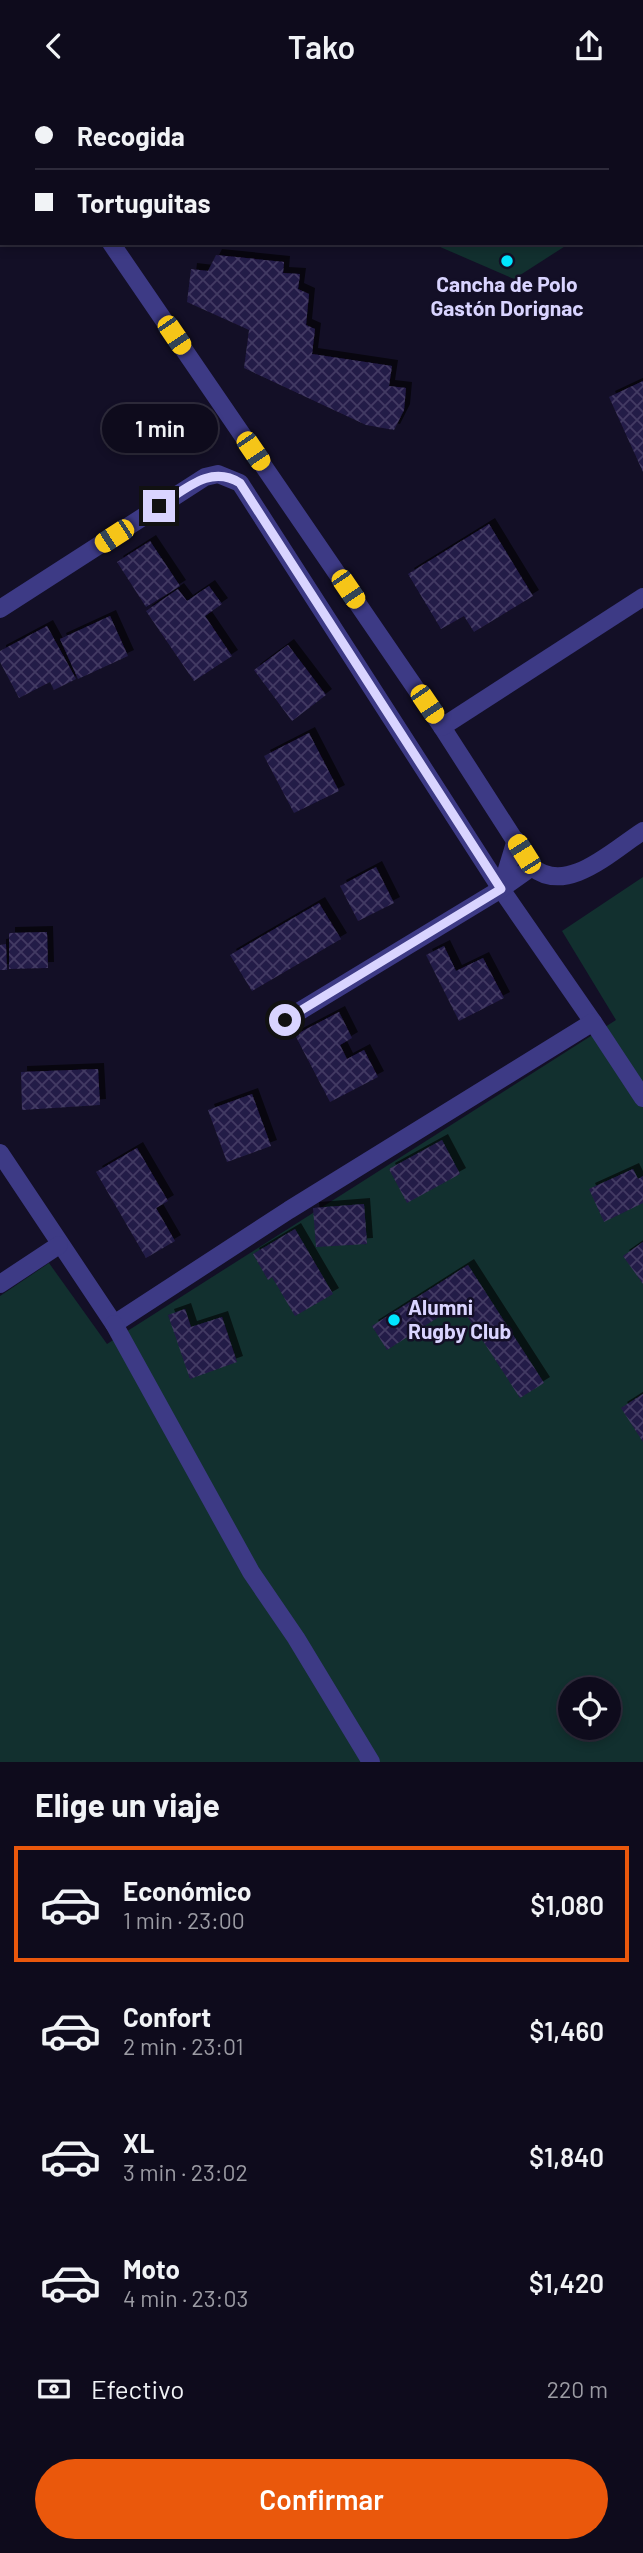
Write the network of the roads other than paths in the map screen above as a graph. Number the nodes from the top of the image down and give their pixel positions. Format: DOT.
graph roads {
  1 [pos="112,245"];
  2 [pos="643,597"];
  3 [pos="0,610"];
  4 [pos="442,727"];
  5 [pos="643,831"];
  6 [pos="516,841"];
  7 [pos="533,867"];
  8 [pos="501,889"];
  9 [pos="285,1020"];
  10 [pos="593,1022"];
  11 [pos="643,1098"];
  12 [pos="0,1153"];
  13 [pos="58,1245"];
  14 [pos="0,1285"];
  15 [pos="114,1324"];
  16 [pos="371,1762"];
  1 -- 4 [label="street"];
  2 -- 4 [label="street"];
  3 -- 8 [label="street"];
  4 -- 6 [label="street"];
  5 -- 7 [label="street"];
  6 -- 7 [label="street"];
  6 -- 8 [label="street"];
  7 -- 8 [label="street"];
  8 -- 9 [label="street"];
  8 -- 10 [label="street"];
  10 -- 11 [label="street"];
  10 -- 15 [label="street"];
  12 -- 13 [label="street"];
  13 -- 14 [label="street"];
  13 -- 15 [label="street"];
  15 -- 16 [label="street"];
}
